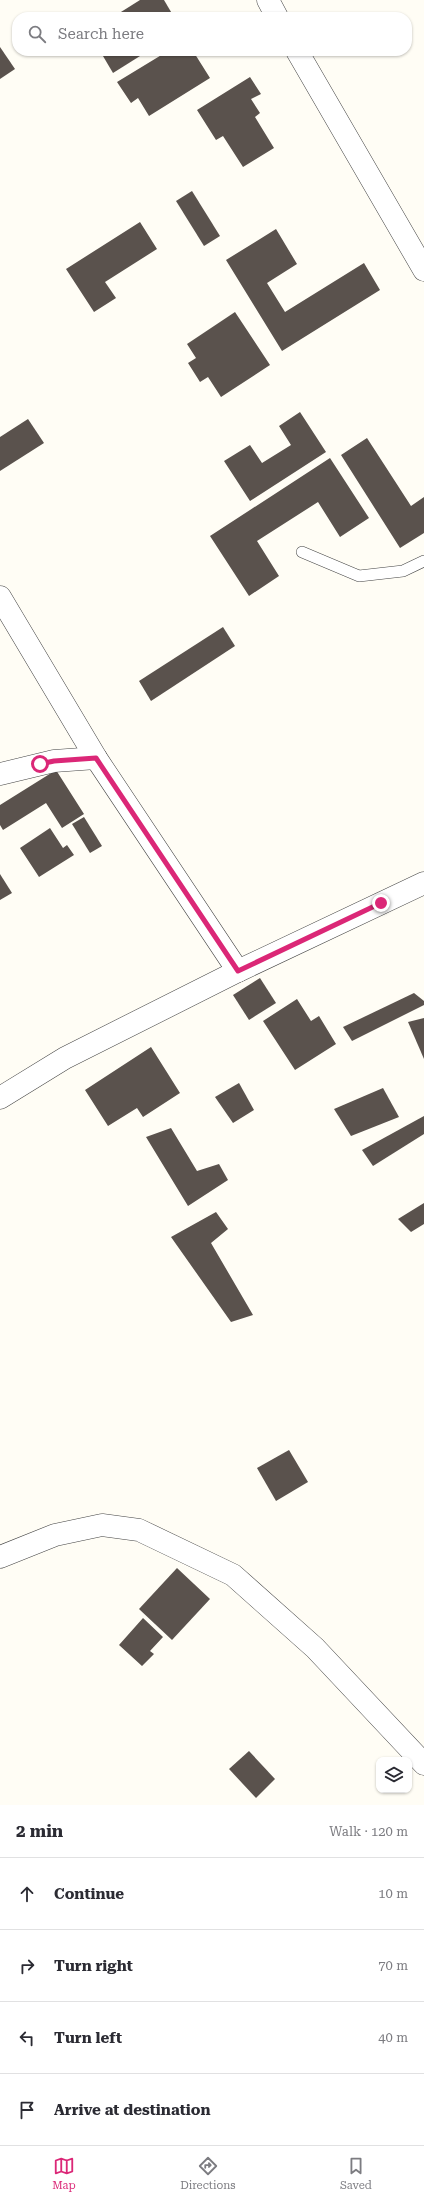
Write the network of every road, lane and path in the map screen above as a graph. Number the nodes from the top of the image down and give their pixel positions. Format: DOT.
graph roads {
  1 [pos="268,0"];
  2 [pos="275,12"];
  3 [pos="300,56"];
  4 [pos="424,270"];
  5 [pos="302,552"];
  6 [pos="424,561"];
  7 [pos="0,597"];
  8 [pos="96,758"];
  9 [pos="0,774"];
  10 [pos="424,883"];
  11 [pos="238,971"];
  12 [pos="0,1098"];
  13 [pos="0,1557"];
  14 [pos="424,1764"];
  1 -- 2 [label="street"];
  3 -- 4 [label="street"];
  5 -- 6 [label="lane"];
  7 -- 8 [label="street"];
  8 -- 9 [label="street"];
  8 -- 11 [label="street"];
  10 -- 11 [label="street"];
  11 -- 12 [label="street"];
  13 -- 14 [label="street"];
}
